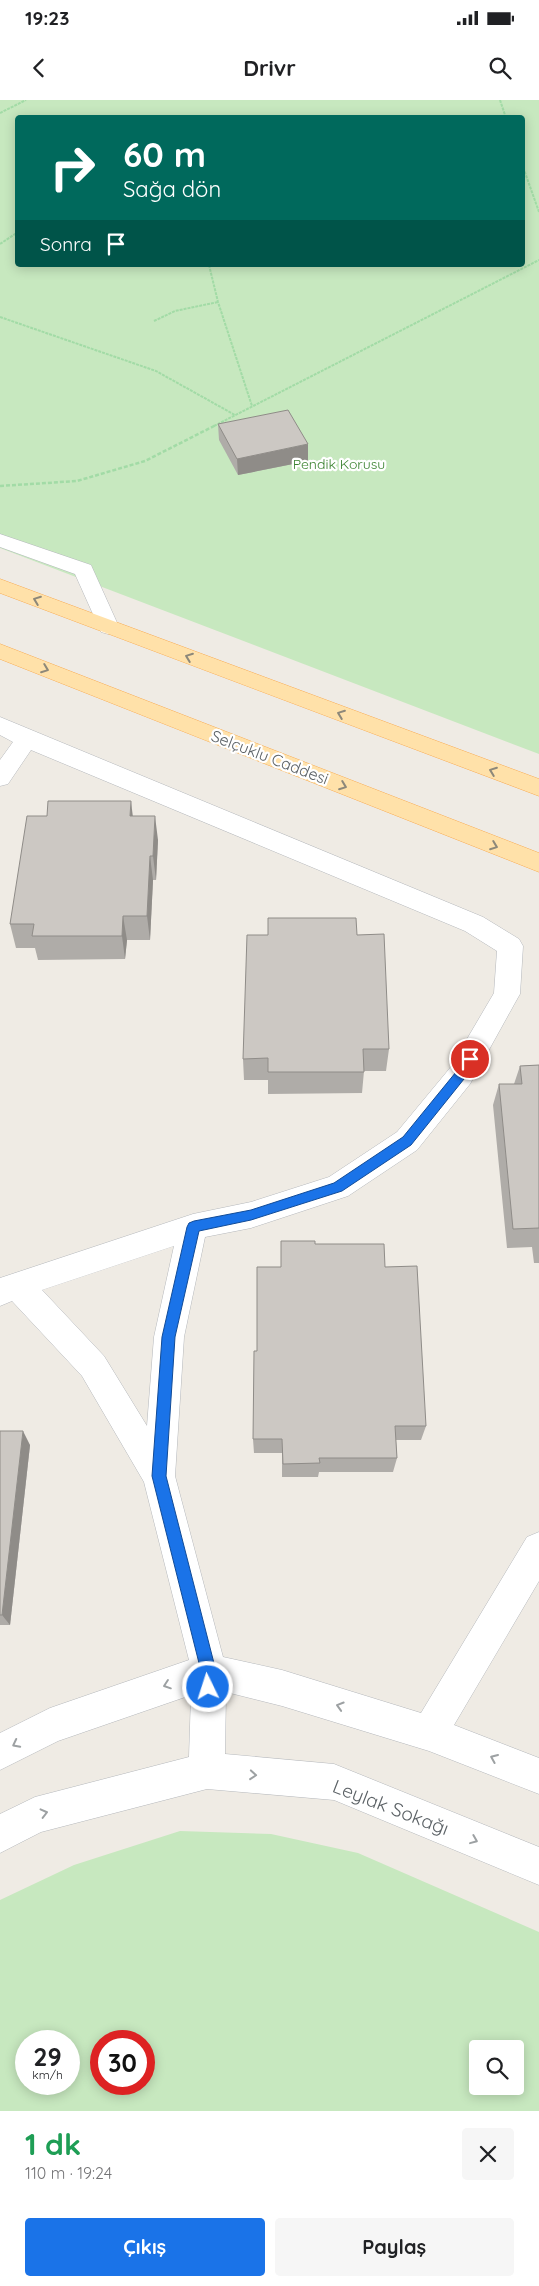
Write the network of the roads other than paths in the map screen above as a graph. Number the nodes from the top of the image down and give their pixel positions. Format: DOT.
graph roads {
  1 [pos="0,540"];
  2 [pos="0,586"];
  3 [pos="108,627"];
  4 [pos="0,652"];
  5 [pos="0,726"];
  6 [pos="26,739"];
  7 [pos="0,778"];
  8 [pos="539,788"];
  9 [pos="539,863"];
  10 [pos="194,1227"];
  11 [pos="9,1288"];
  12 [pos="159,1476"];
  13 [pos="539,1549"];
  14 [pos="209,1671"];
  15 [pos="429,1733"];
  16 [pos="0,1752"];
  17 [pos="207,1771"];
  18 [pos="539,1776"];
  19 [pos="0,1834"];
  20 [pos="539,1866"];
  1 -- 3 [label="street"];
  3 -- 2 [label="main road, one-way"];
  8 -- 3 [label="main road, one-way"];
  4 -- 9 [label="main road, Selçuklu Caddesi, one-way"];
  5 -- 6 [label="street"];
  6 -- 7 [label="street"];
  6 -- 10 [label="street"];
  10 -- 11 [label="street"];
  10 -- 12 [label="street"];
  11 -- 12 [label="street"];
  12 -- 14 [label="street"];
  13 -- 15 [label="street"];
  15 -- 14 [label="street, one-way"];
  14 -- 16 [label="street, one-way"];
  14 -- 17 [label="street"];
  18 -- 15 [label="street, one-way"];
  19 -- 17 [label="street, Leylak Sokağı, one-way"];
  17 -- 20 [label="street, Leylak Sokağı, one-way"];
}
